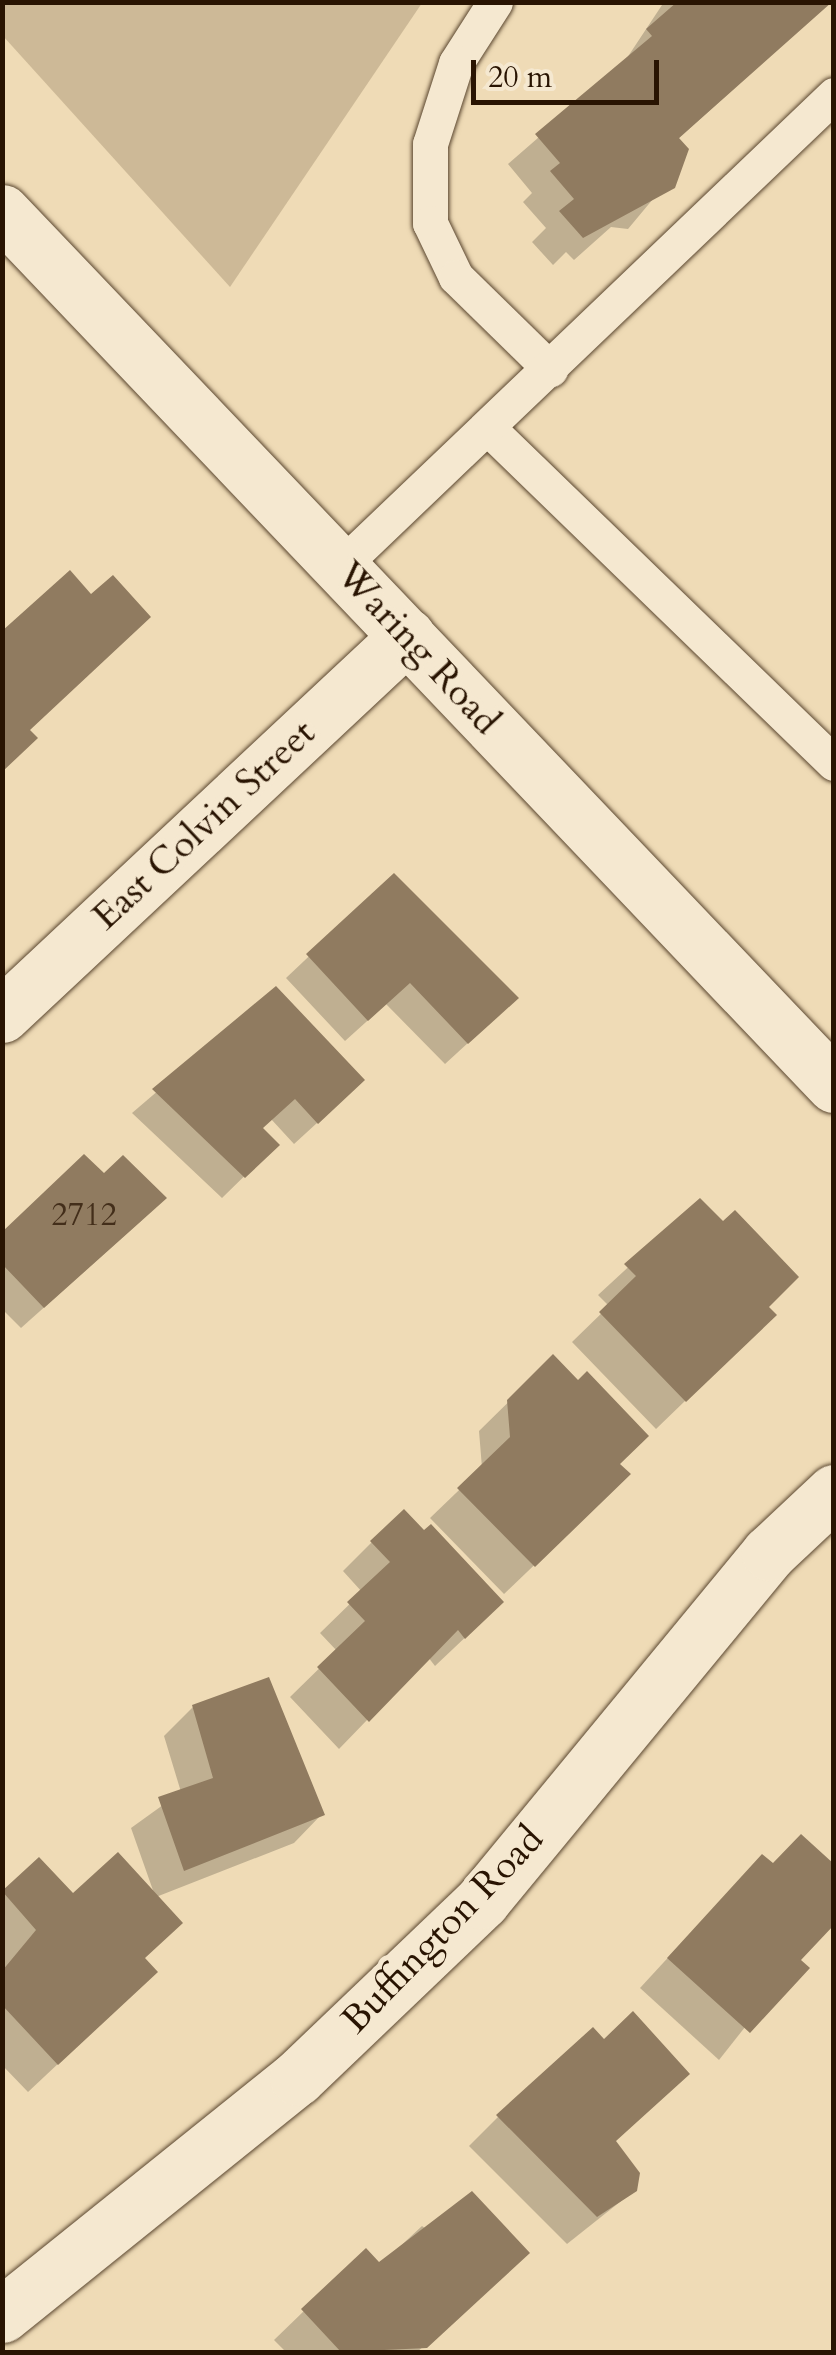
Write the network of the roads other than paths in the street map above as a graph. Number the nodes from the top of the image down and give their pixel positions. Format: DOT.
graph roads {
  1 [pos="495,2"];
  2 [pos="834,95"];
  3 [pos="2,212"];
  4 [pos="550,369"];
  5 [pos="489,430"];
  6 [pos="341,566"];
  7 [pos="407,636"];
  8 [pos="834,763"];
  9 [pos="2,1015"];
  10 [pos="834,1085"];
  11 [pos="834,1492"];
  12 [pos="2,2315"];
  1 -- 4 [label="lane"];
  2 -- 4 [label="lane"];
  3 -- 6 [label="street, Waring Road"];
  4 -- 5 [label="lane"];
  5 -- 6 [label="lane"];
  5 -- 8 [label="lane"];
  6 -- 7 [label="street, Waring Road"];
  7 -- 9 [label="street, East Colvin Street"];
  7 -- 10 [label="street, Waring Road"];
  11 -- 12 [label="street, Buffington Road"];
}
